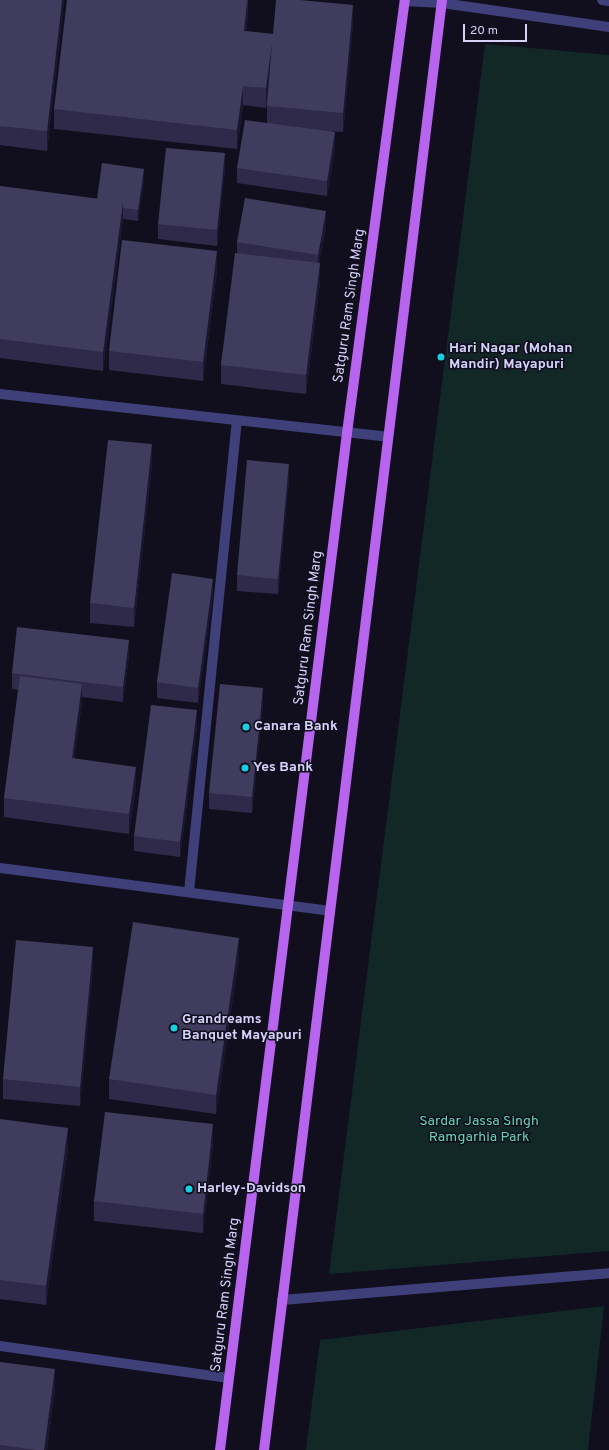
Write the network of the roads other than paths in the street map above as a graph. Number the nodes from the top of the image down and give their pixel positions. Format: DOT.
graph roads {
  1 [pos="405,0"];
  2 [pos="602,0"];
  3 [pos="609,1"];
  4 [pos="442,2"];
  5 [pos="609,27"];
  6 [pos="0,394"];
  7 [pos="237,421"];
  8 [pos="347,433"];
  9 [pos="388,438"];
  10 [pos="0,868"];
  11 [pos="189,892"];
  12 [pos="289,904"];
  13 [pos="330,911"];
  14 [pos="609,1273"];
  15 [pos="282,1300"];
  16 [pos="0,1346"];
  17 [pos="229,1378"];
  18 [pos="220,1450"];
  19 [pos="264,1450"];
  1 -- 4 [label="street"];
  1 -- 8 [label="main road, Satguru Ram Singh Marg"];
  2 -- 3 [label="street"];
  4 -- 5 [label="street"];
  4 -- 9 [label="main road"];
  6 -- 7 [label="street"];
  7 -- 8 [label="street"];
  7 -- 11 [label="street"];
  8 -- 9 [label="street"];
  8 -- 12 [label="main road, Satguru Ram Singh Marg"];
  9 -- 13 [label="main road"];
  10 -- 11 [label="street"];
  11 -- 12 [label="street"];
  12 -- 13 [label="street"];
  12 -- 17 [label="main road, Satguru Ram Singh Marg"];
  13 -- 15 [label="main road"];
  14 -- 15 [label="street"];
  15 -- 19 [label="main road"];
  16 -- 17 [label="street"];
  17 -- 18 [label="main road, Satguru Ram Singh Marg"];
}
